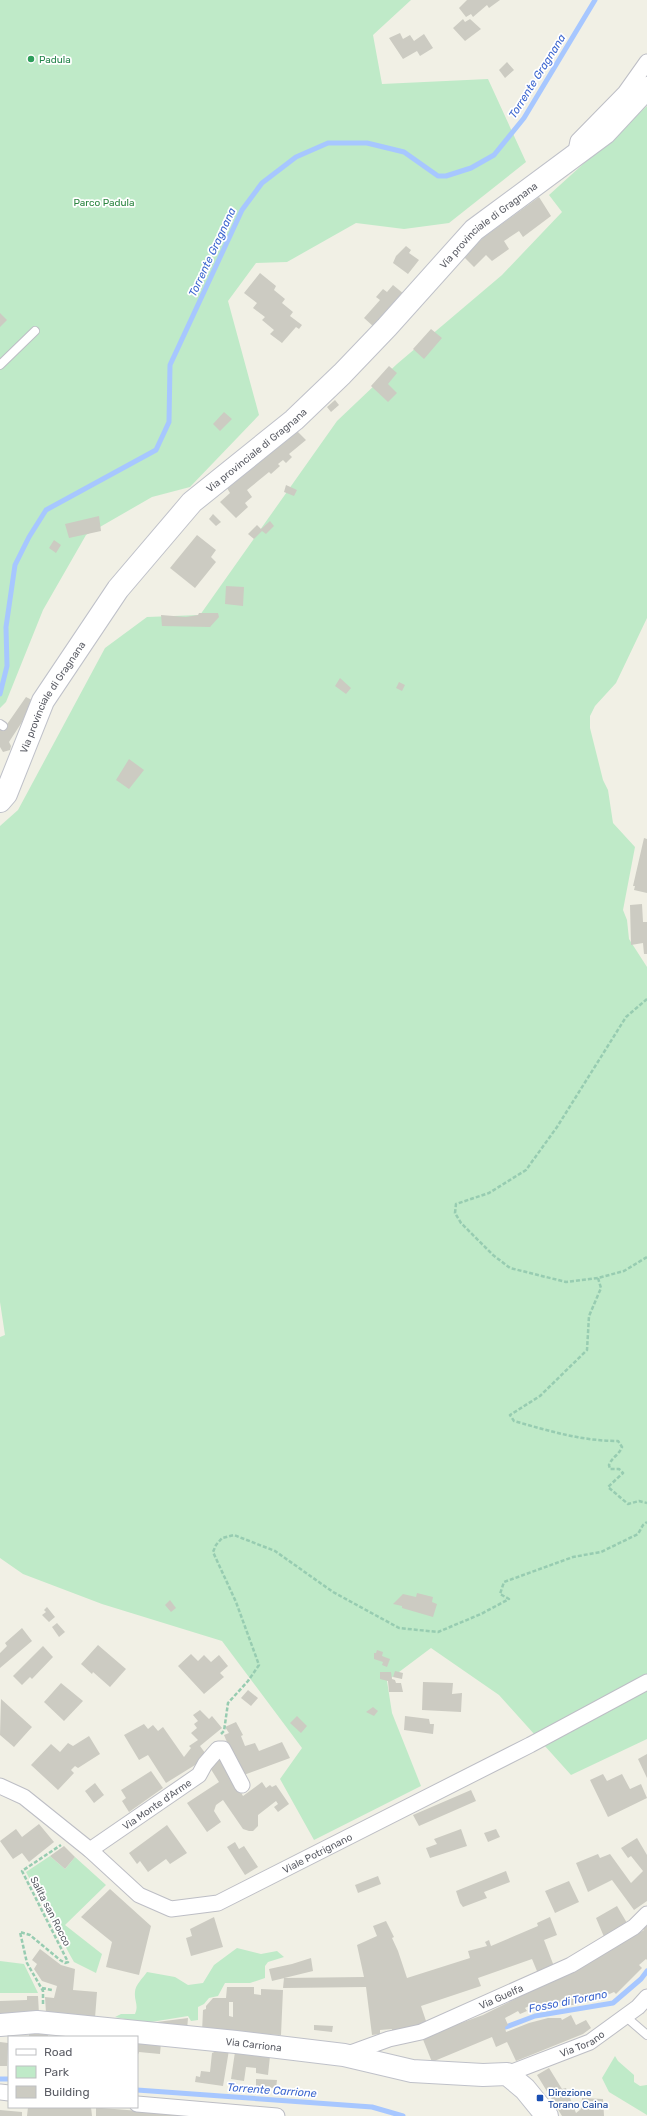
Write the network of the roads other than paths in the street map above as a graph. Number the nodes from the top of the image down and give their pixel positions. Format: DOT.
graph roads {
  1 [pos="647,62"];
  2 [pos="647,88"];
  3 [pos="579,152"];
  4 [pos="35,331"];
  5 [pos="0,365"];
  6 [pos="0,801"];
  7 [pos="647,1682"];
  8 [pos="242,1785"];
  9 [pos="0,1786"];
  10 [pos="90,1850"];
  11 [pos="647,1914"];
  12 [pos="647,1997"];
  13 [pos="625,2016"];
  14 [pos="0,2025"];
  15 [pos="647,2035"];
  16 [pos="344,2055"];
  17 [pos="507,2074"];
  18 [pos="138,2104"];
  19 [pos="277,2116"];
  20 [pos="547,2116"];
  1 -- 3 [label="street"];
  2 -- 3 [label="main road, Via provinciale di Gragnana"];
  3 -- 6 [label="main road, Via provinciale di Gragnana"];
  4 -- 5 [label="lane"];
  7 -- 10 [label="street, Viale Potrignano"];
  8 -- 10 [label="street, Via Monte d'Arme"];
  9 -- 10 [label="street, Viale Potrignano"];
  11 -- 16 [label="street, Via Guelfa"];
  12 -- 13 [label="street, Via Torano"];
  13 -- 15 [label="lane"];
  13 -- 17 [label="street, Via Torano"];
  14 -- 16 [label="main road, Via Carriona"];
  16 -- 17 [label="main road, Via Carriona"];
  17 -- 20 [label="main road"];
  18 -- 19 [label="street"];
}
